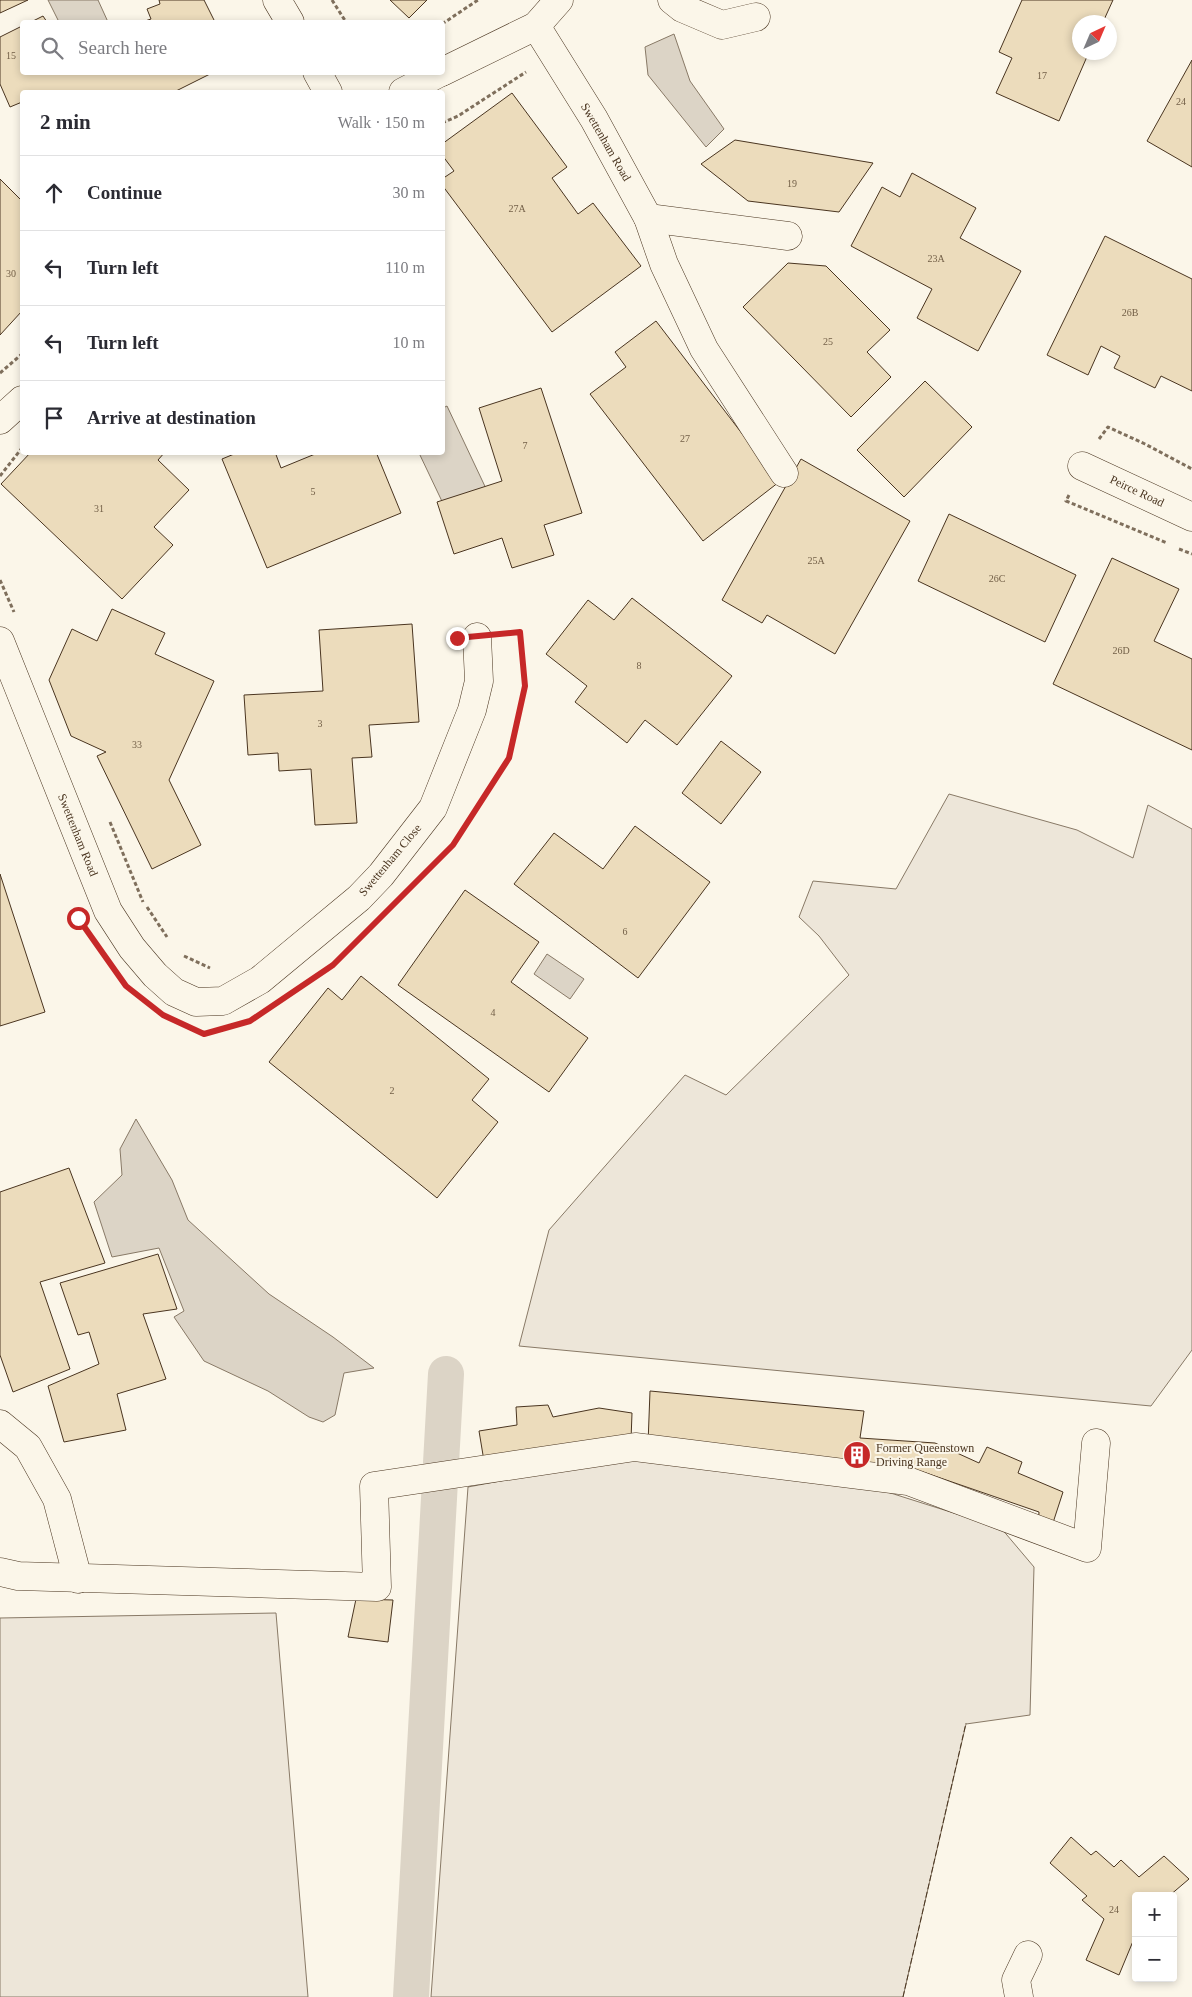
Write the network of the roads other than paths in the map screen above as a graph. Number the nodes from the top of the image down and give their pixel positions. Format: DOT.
graph roads {
  1 [pos="277,0"];
  2 [pos="559,0"];
  3 [pos="672,0"];
  4 [pos="756,17"];
  5 [pos="289,20"];
  6 [pos="536,26"];
  7 [pos="445,71"];
  8 [pos="319,75"];
  9 [pos="436,75"];
  10 [pos="327,90"];
  11 [pos="406,90"];
  12 [pos="648,218"];
  13 [pos="788,236"];
  14 [pos="20,402"];
  15 [pos="0,420"];
  16 [pos="1082,466"];
  17 [pos="784,473"];
  18 [pos="1192,517"];
  19 [pos="477,637"];
  20 [pos="0,641"];
  21 [pos="196,1002"];
  22 [pos="0,1424"];
  23 [pos="1096,1443"];
  24 [pos="0,1572"];
  25 [pos="78,1579"];
  26 [pos="1028,1955"];
  27 [pos="1018,1997"];
  1 -- 5 [label="street"];
  2 -- 6 [label="street"];
  3 -- 4 [label="street"];
  6 -- 7 [label="street"];
  6 -- 12 [label="street, Swettenham Road"];
  8 -- 10 [label="street"];
  9 -- 11 [label="street"];
  12 -- 13 [label="street"];
  12 -- 17 [label="street, Swettenham Road"];
  14 -- 15 [label="street"];
  16 -- 18 [label="street, Peirce Road"];
  19 -- 21 [label="street, Swettenham Close"];
  20 -- 21 [label="street, Swettenham Road"];
  22 -- 25 [label="street"];
  23 -- 25 [label="street"];
  24 -- 25 [label="street"];
  26 -- 27 [label="street"];
}
